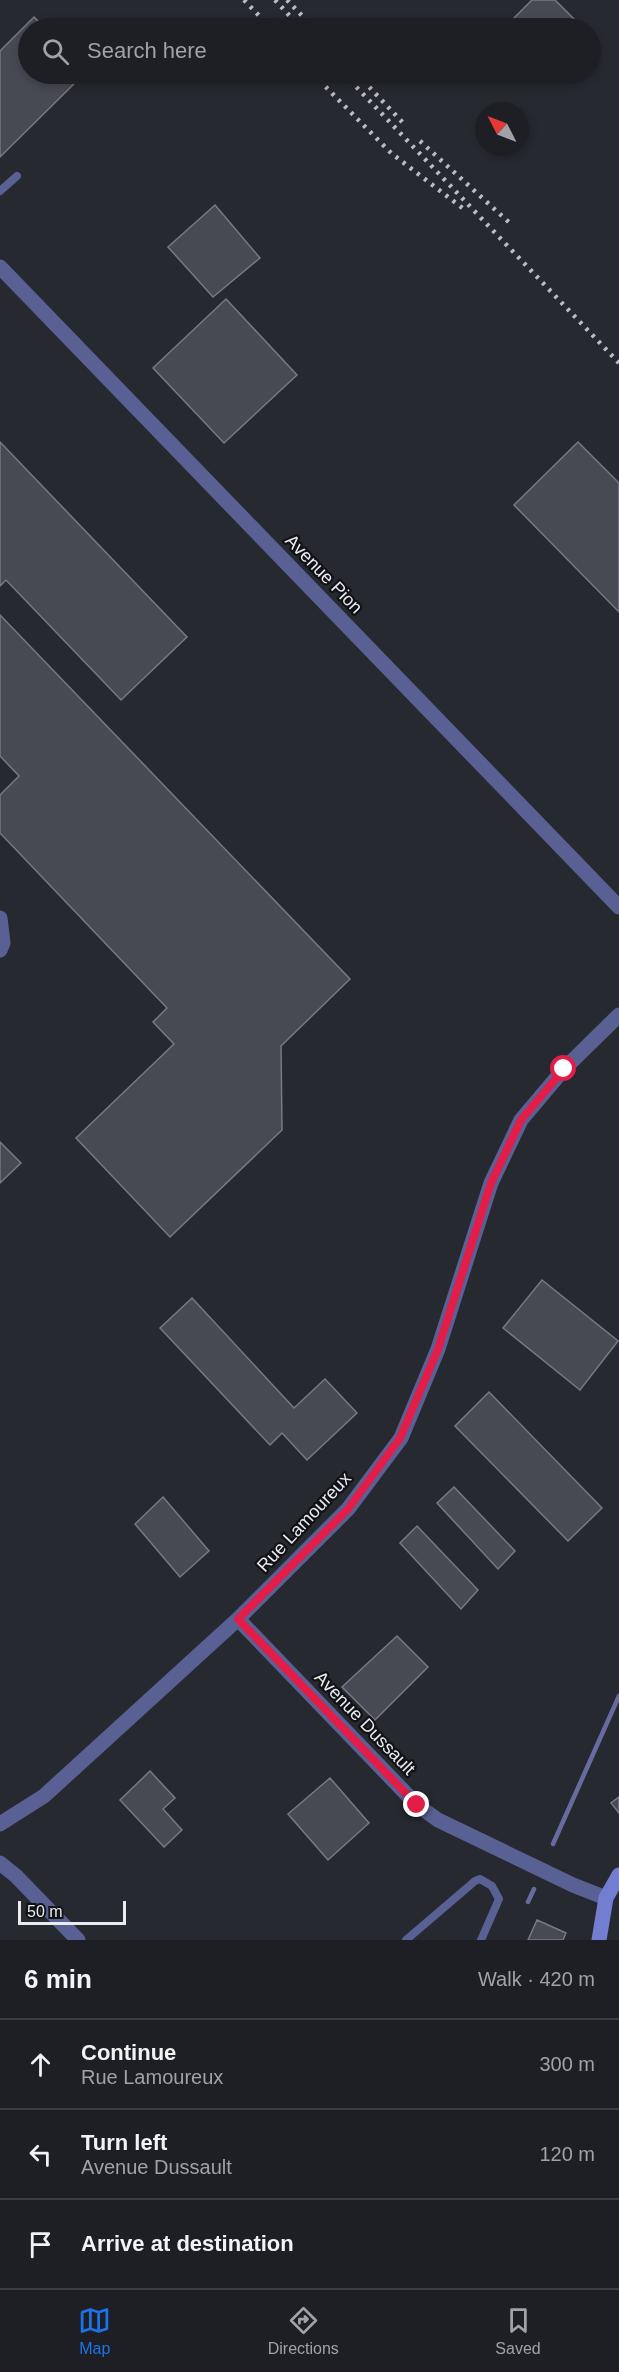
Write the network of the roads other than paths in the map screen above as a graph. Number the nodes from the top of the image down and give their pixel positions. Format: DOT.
graph roads {
  1 [pos="17,176"];
  2 [pos="0,191"];
  3 [pos="0,267"];
  4 [pos="619,907"];
  5 [pos="0,918"];
  6 [pos="0,950"];
  7 [pos="619,1015"];
  8 [pos="238,1619"];
  9 [pos="0,1824"];
  10 [pos="0,1863"];
  11 [pos="619,1875"];
  12 [pos="606,1898"];
  13 [pos="78,1940"];
  14 [pos="406,1940"];
  15 [pos="481,1940"];
  16 [pos="599,1940"];
  1 -- 2 [label="lane"];
  3 -- 4 [label="street, Avenue Pion"];
  5 -- 6 [label="street"];
  7 -- 8 [label="street, Rue Lamoureux"];
  8 -- 9 [label="street, Rue Lamoureux"];
  8 -- 12 [label="street, Avenue Dussault"];
  10 -- 13 [label="street"];
  11 -- 12 [label="street"];
  12 -- 16 [label="street"];
  14 -- 15 [label="lane"];
}
